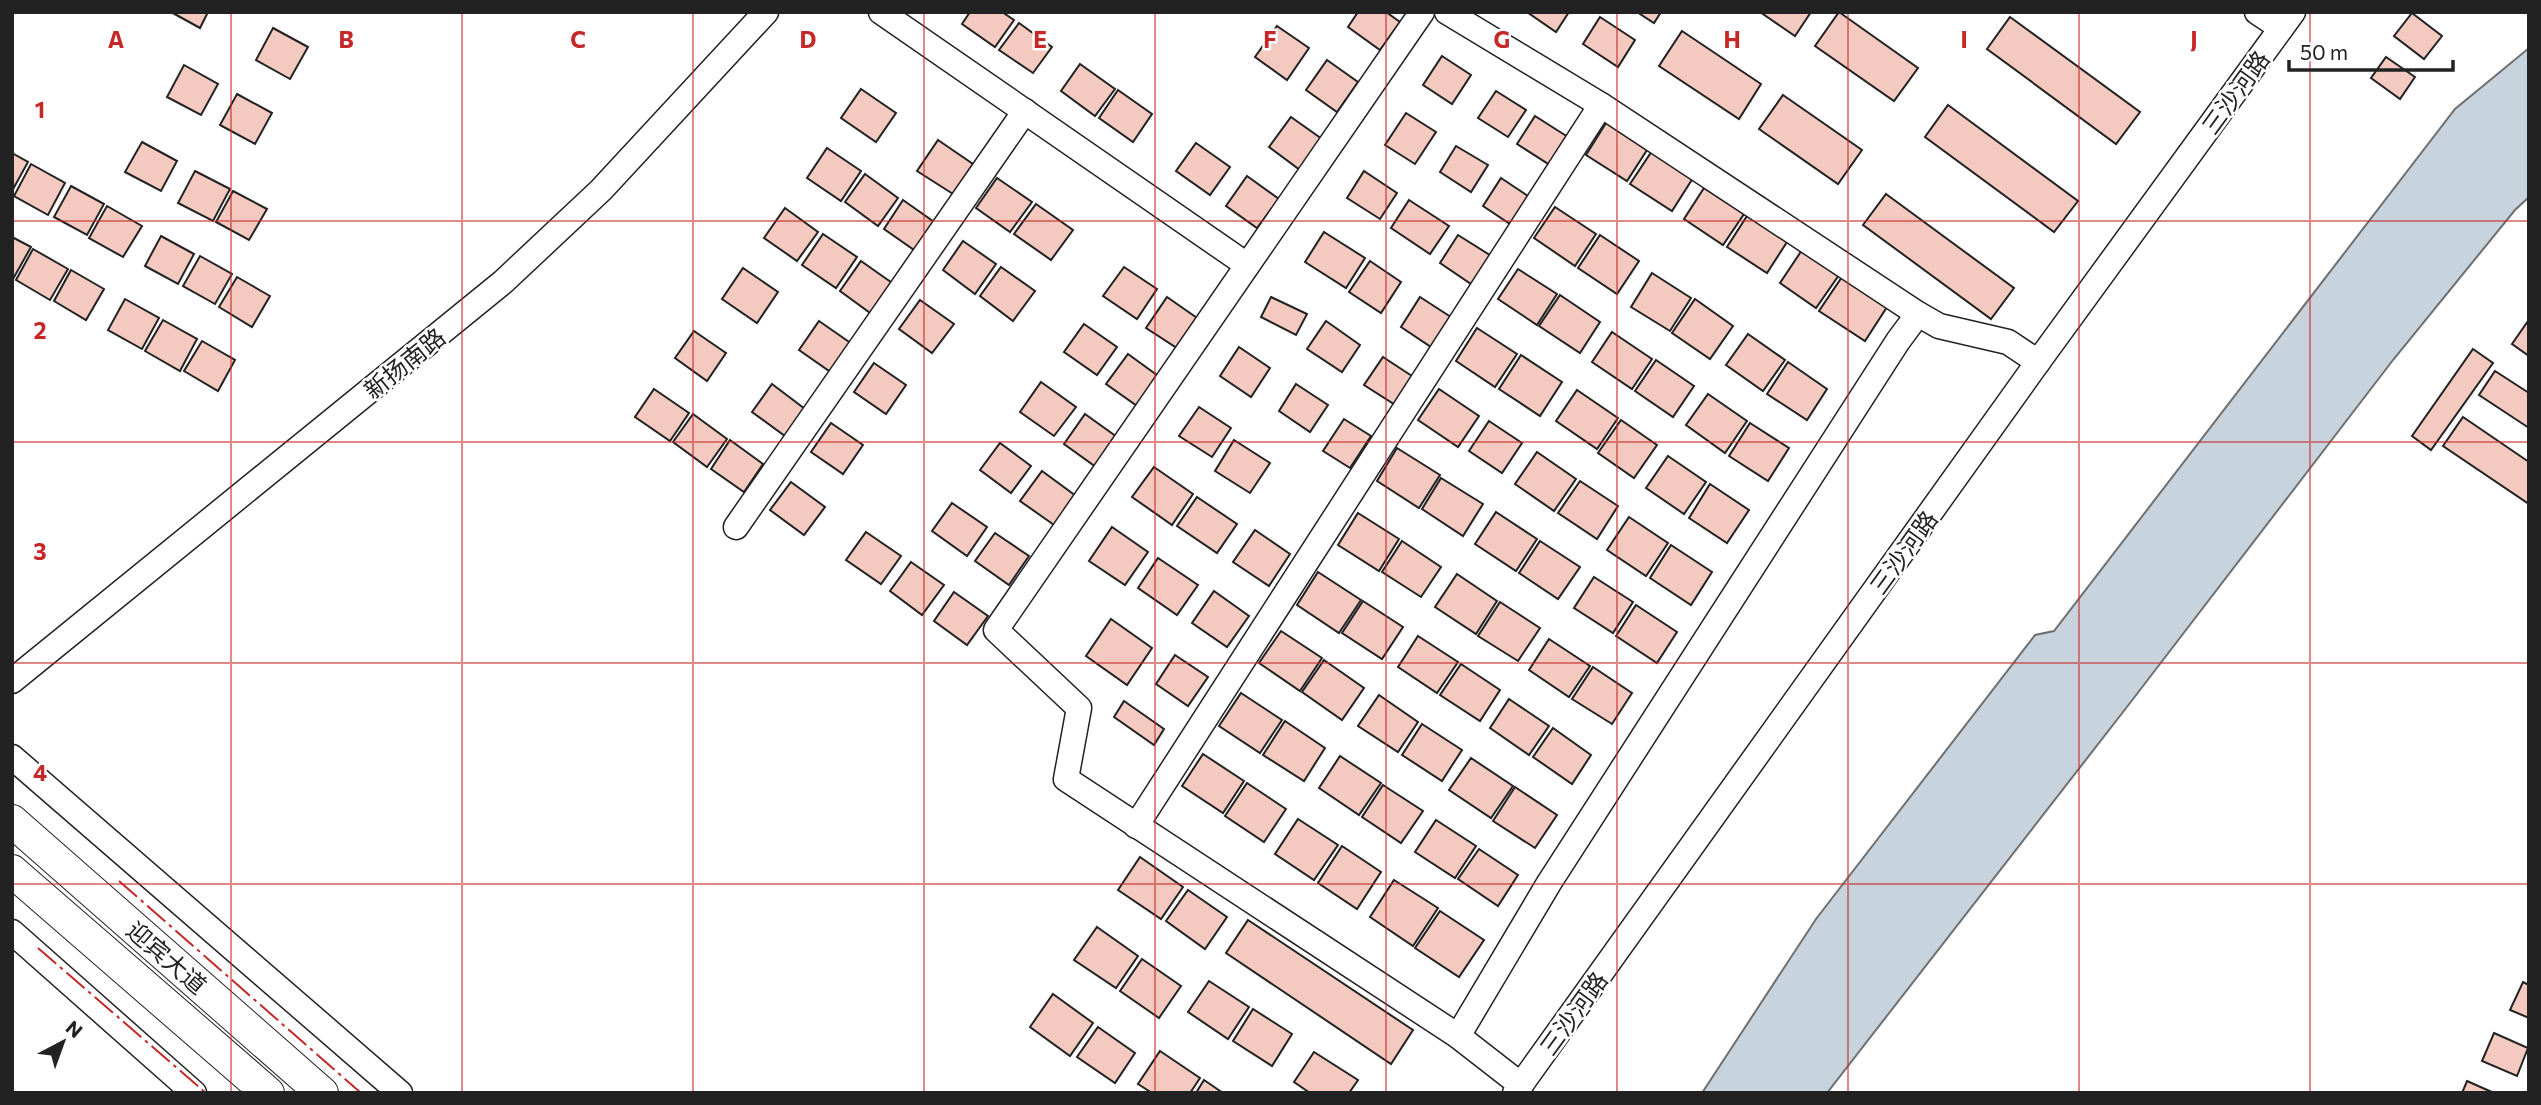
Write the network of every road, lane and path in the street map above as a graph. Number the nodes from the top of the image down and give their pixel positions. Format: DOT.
graph roads {
  1 [pos="766,12"];
  2 [pos="881,12"];
  3 [pos="1422,12"];
  4 [pos="1447,12"];
  5 [pos="2257,12"];
  6 [pos="2287,20"];
  7 [pos="1601,105"];
  8 [pos="1025,111"];
  9 [pos="1247,265"];
  10 [pos="1918,314"];
  11 [pos="2038,362"];
  12 [pos="736,527"];
  13 [pos="12,681"];
  14 [pos="12,757"];
  15 [pos="12,821"];
  16 [pos="1136,826"];
  17 [pos="12,871"];
  18 [pos="12,932"];
  19 [pos="1458,1036"];
  20 [pos="1518,1089"];
  21 [pos="194,1093"];
  22 [pos="268,1093"];
  23 [pos="322,1093"];
  24 [pos="400,1093"];
  1 -- 13 [label="street, 新扬南路"];
  2 -- 8 [label="street"];
  3 -- 9 [label="street"];
  4 -- 7 [label="street"];
  5 -- 6 [label="street"];
  6 -- 11 [label="street, 三沙河路"];
  7 -- 10 [label="street"];
  7 -- 16 [label="street"];
  8 -- 9 [label="street"];
  8 -- 12 [label="street"];
  9 -- 16 [label="street"];
  10 -- 11 [label="street"];
  10 -- 19 [label="street"];
  11 -- 20 [label="street, 三沙河路"];
  14 -- 24 [label="street"];
  15 -- 23 [label="main road, 迎宾大道"];
  16 -- 19 [label="street"];
  17 -- 22 [label="main road, 迎宾大道"];
  18 -- 21 [label="street"];
  19 -- 20 [label="street"];
}
